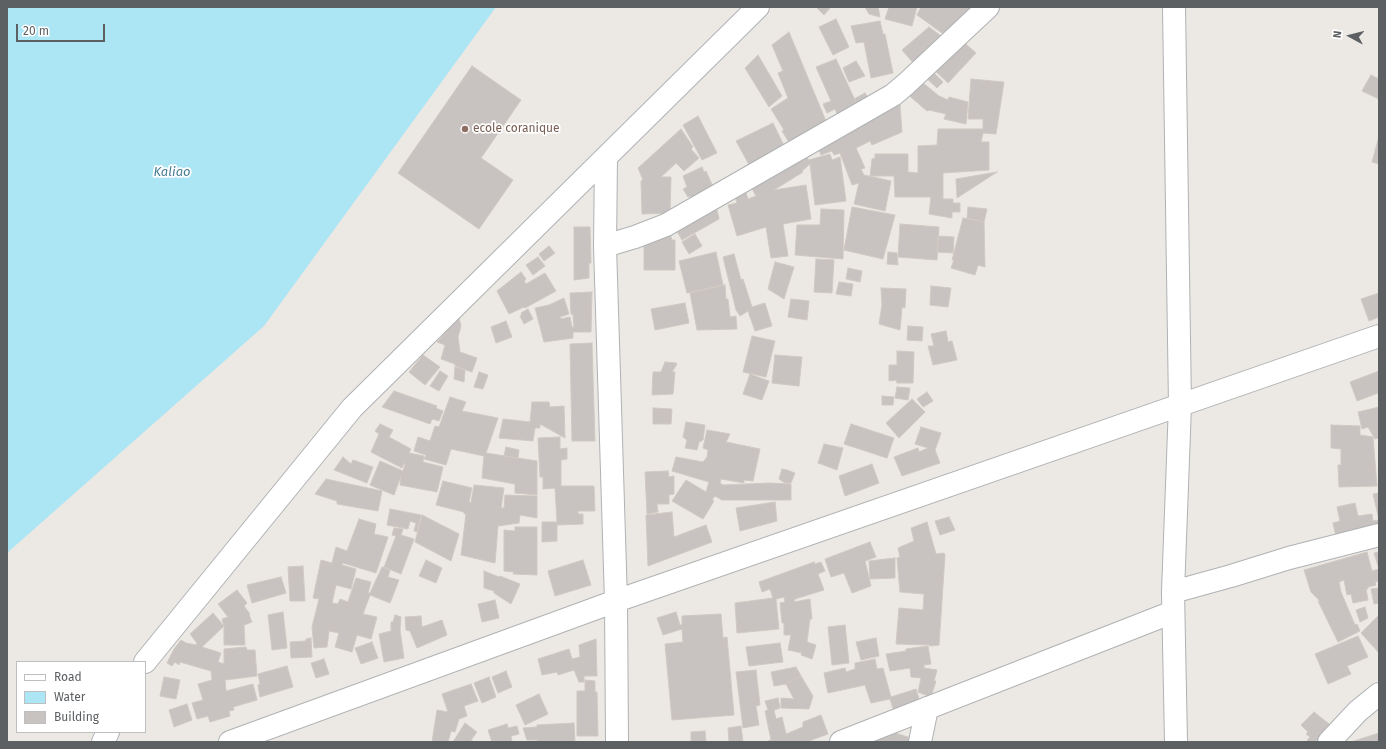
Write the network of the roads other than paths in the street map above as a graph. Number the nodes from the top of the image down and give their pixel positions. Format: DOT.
graph roads {
  1 [pos="758,7"];
  2 [pos="988,7"];
  3 [pos="1174,7"];
  4 [pos="606,158"];
  5 [pos="605,246"];
  6 [pos="1379,336"];
  7 [pos="1180,405"];
  8 [pos="1379,535"];
  9 [pos="616,601"];
  10 [pos="1173,602"];
  11 [pos="146,661"];
  12 [pos="1379,694"];
  13 [pos="927,708"];
  14 [pos="108,733"];
  15 [pos="103,742"];
  16 [pos="230,742"];
  17 [pos="617,742"];
  18 [pos="841,742"];
  19 [pos="920,742"];
  20 [pos="1176,742"];
  21 [pos="1329,742"];
  1 -- 4 [label="street"];
  2 -- 5 [label="street"];
  3 -- 7 [label="street"];
  4 -- 5 [label="street"];
  4 -- 11 [label="street"];
  5 -- 9 [label="street"];
  6 -- 7 [label="street"];
  7 -- 9 [label="street"];
  7 -- 10 [label="street"];
  8 -- 10 [label="street"];
  9 -- 16 [label="street"];
  9 -- 17 [label="street"];
  10 -- 13 [label="street"];
  10 -- 20 [label="street"];
  12 -- 21 [label="street"];
  13 -- 18 [label="street"];
  13 -- 19 [label="street"];
  14 -- 15 [label="street"];
}
